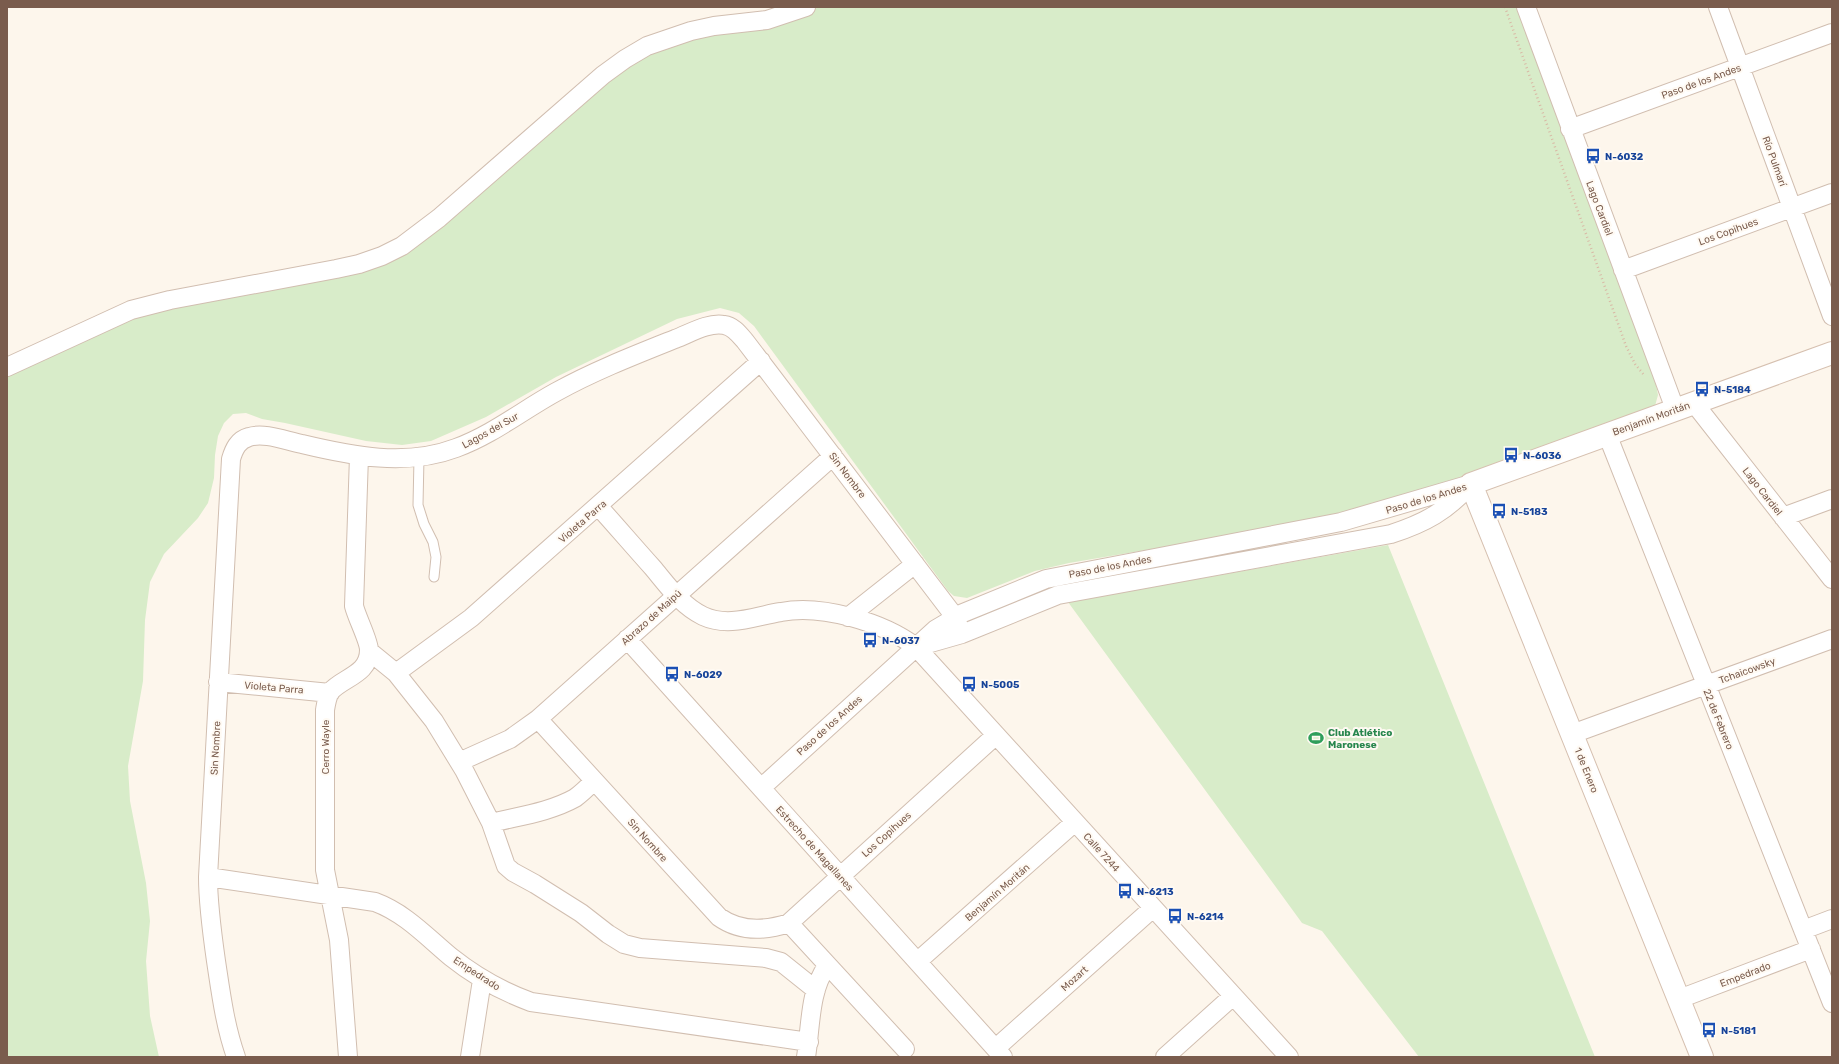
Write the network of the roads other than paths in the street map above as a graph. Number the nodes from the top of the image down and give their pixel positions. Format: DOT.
graph roads {
  1 [pos="806,7"];
  2 [pos="1526,7"];
  3 [pos="1718,7"];
  4 [pos="1832,34"];
  5 [pos="1741,67"];
  6 [pos="1570,129"];
  7 [pos="1832,193"];
  8 [pos="1792,207"];
  9 [pos="1623,270"];
  10 [pos="1832,316"];
  11 [pos="724,325"];
  12 [pos="1832,353"];
  13 [pos="761,361"];
  14 [pos="7,367"];
  15 [pos="1684,406"];
  16 [pos="1606,434"];
  17 [pos="242,439"];
  18 [pos="359,456"];
  19 [pos="833,456"];
  20 [pos="419,458"];
  21 [pos="1471,484"];
  22 [pos="1832,498"];
  23 [pos="599,507"];
  24 [pos="1783,517"];
  25 [pos="915,564"];
  26 [pos="434,577"];
  27 [pos="1832,579"];
  28 [pos="676,595"];
  29 [pos="848,617"];
  30 [pos="955,617"];
  31 [pos="962,634"];
  32 [pos="627,639"];
  33 [pos="1832,639"];
  34 [pos="916,647"];
  35 [pos="369,651"];
  36 [pos="396,673"];
  37 [pos="218,682"];
  38 [pos="1706,686"];
  39 [pos="330,693"];
  40 [pos="538,719"];
  41 [pos="1572,734"];
  42 [pos="996,735"];
  43 [pos="459,762"];
  44 [pos="594,781"];
  45 [pos="761,788"];
  46 [pos="1075,822"];
  47 [pos="491,823"];
  48 [pos="840,876"];
  49 [pos="208,877"];
  50 [pos="329,894"];
  51 [pos="1153,908"];
  52 [pos="1832,919"];
  53 [pos="781,925"];
  54 [pos="1803,930"];
  55 [pos="1811,949"];
  56 [pos="918,961"];
  57 [pos="827,966"];
  58 [pos="482,980"];
  59 [pos="816,990"];
  60 [pos="1233,996"];
  61 [pos="1679,999"];
  62 [pos="1832,1003"];
  63 [pos="808,1049"];
  64 [pos="905,1049"];
  65 [pos="999,1053"];
  66 [pos="236,1057"];
  67 [pos="348,1057"];
  68 [pos="470,1057"];
  69 [pos="1165,1057"];
  70 [pos="1289,1057"];
  71 [pos="1702,1057"];
  1 -- 14 [label="street"];
  2 -- 6 [label="street, Lago Cardiel"];
  3 -- 5 [label="street, Río Pulmarí"];
  4 -- 5 [label="street, Paso de los Andes"];
  5 -- 6 [label="street, Paso de los Andes"];
  5 -- 8 [label="street, Río Pulmarí"];
  6 -- 9 [label="street, Lago Cardiel"];
  7 -- 8 [label="street, Los Copihues"];
  8 -- 9 [label="street, Los Copihues"];
  8 -- 10 [label="street, Río Pulmarí"];
  9 -- 15 [label="street, Lago Cardiel"];
  11 -- 13 [label="street, Sin Nombre"];
  11 -- 20 [label="street, Lagos del Sur"];
  12 -- 15 [label="street, Benjamín Moritán"];
  13 -- 19 [label="street, Sin Nombre"];
  13 -- 23 [label="street, Violeta Parra"];
  15 -- 16 [label="street, Benjamín Moritán"];
  15 -- 24 [label="street, Lago Cardiel"];
  16 -- 21 [label="street, Benjamín Moritán"];
  16 -- 38 [label="street, 22 de Febrero"];
  17 -- 18 [label="street, Lagos del Sur"];
  17 -- 37 [label="street, Sin Nombre"];
  18 -- 20 [label="street, Lagos del Sur"];
  18 -- 35 [label="street"];
  19 -- 25 [label="street, Sin Nombre"];
  19 -- 28 [label="street, Abrazo de Maipú"];
  20 -- 26 [label="lane"];
  21 -- 30 [label="street, Paso de los Andes"];
  21 -- 31 [label="street, Paso de los Andes"];
  21 -- 41 [label="street, 1 de Enero"];
  22 -- 24 [label="street"];
  23 -- 28 [label="street"];
  23 -- 36 [label="street, Violeta Parra"];
  24 -- 27 [label="street, Lago Cardiel"];
  25 -- 29 [label="street"];
  25 -- 30 [label="street, Sin Nombre"];
  28 -- 29 [label="street"];
  28 -- 32 [label="street, Abrazo de Maipú"];
  29 -- 34 [label="street"];
  30 -- 31 [label="street, Sin Nombre"];
  30 -- 34 [label="street, Paso de los Andes"];
  31 -- 34 [label="street, Paso de los Andes"];
  32 -- 40 [label="street, Abrazo de Maipú"];
  32 -- 45 [label="street, Estrecho de Magallanes"];
  33 -- 38 [label="street, Tchaicowsky"];
  34 -- 42 [label="street, Calle 7244"];
  34 -- 45 [label="street, Paso de los Andes"];
  35 -- 36 [label="street"];
  35 -- 39 [label="street"];
  36 -- 43 [label="street"];
  37 -- 39 [label="street, Violeta Parra"];
  37 -- 49 [label="street, Sin Nombre"];
  38 -- 41 [label="street, Tchaicowsky"];
  38 -- 54 [label="street, 22 de Febrero"];
  39 -- 50 [label="street, Cerro Wayle"];
  40 -- 43 [label="street, Abrazo de Maipú"];
  40 -- 44 [label="street, Sin Nombre"];
  41 -- 61 [label="street, 1 de Enero"];
  42 -- 46 [label="street, Calle 7244"];
  42 -- 48 [label="street, Los Copihues"];
  43 -- 47 [label="street"];
  44 -- 47 [label="street"];
  44 -- 53 [label="street, Sin Nombre"];
  45 -- 48 [label="street, Estrecho de Magallanes"];
  46 -- 51 [label="street, Calle 7244"];
  46 -- 56 [label="street, Benjamín Moritán"];
  47 -- 59 [label="street"];
  48 -- 53 [label="street, Los Copihues"];
  48 -- 56 [label="street, Estrecho de Magallanes"];
  49 -- 50 [label="street, Empedrado"];
  49 -- 66 [label="street, Sin Nombre"];
  50 -- 58 [label="street, Empedrado"];
  50 -- 67 [label="street, Cerro Wayle"];
  51 -- 60 [label="street, Calle 7244"];
  51 -- 65 [label="street, Mozart"];
  52 -- 54 [label="street"];
  53 -- 57 [label="street"];
  54 -- 55 [label="street, 22 de Febrero"];
  55 -- 61 [label="street, Empedrado"];
  55 -- 62 [label="street, 22 de Febrero"];
  56 -- 65 [label="street, Estrecho de Magallanes"];
  57 -- 59 [label="street"];
  57 -- 64 [label="street"];
  58 -- 63 [label="street, Empedrado"];
  58 -- 68 [label="street"];
  59 -- 63 [label="street"];
  60 -- 69 [label="street"];
  60 -- 70 [label="street, Calle 7244"];
  61 -- 71 [label="street, 1 de Enero"];
}
